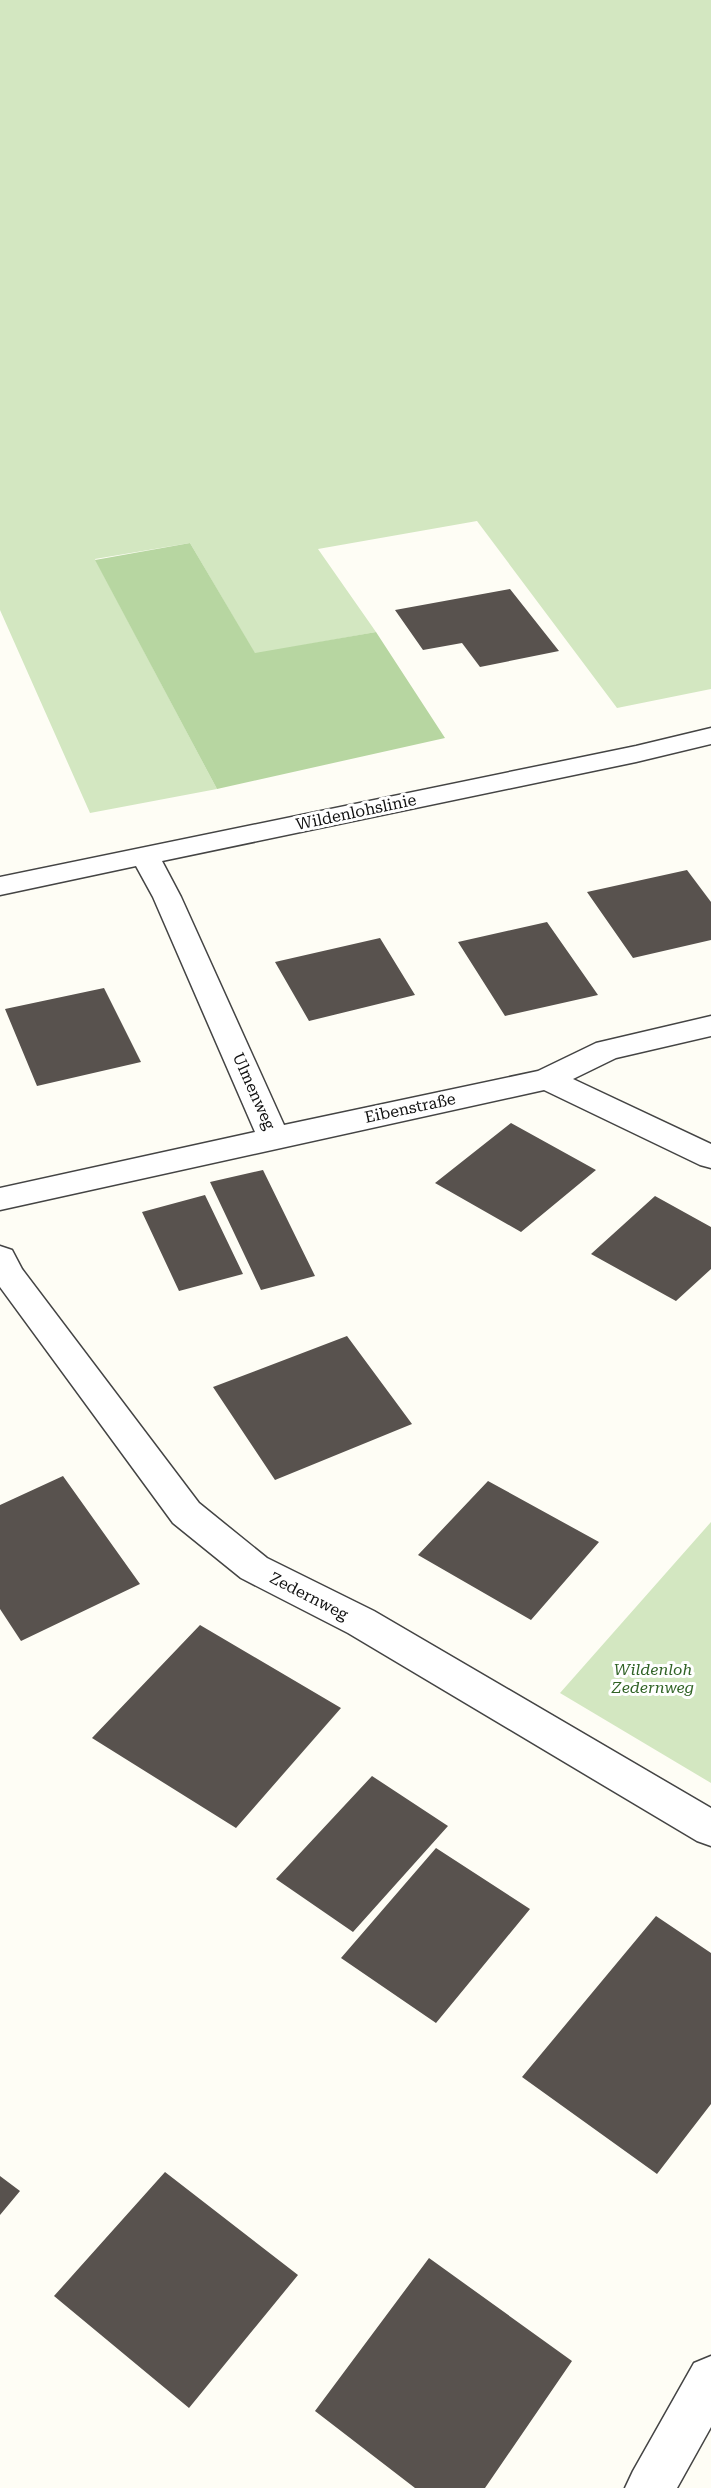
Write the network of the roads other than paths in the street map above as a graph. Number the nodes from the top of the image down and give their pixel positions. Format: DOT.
graph roads {
  1 [pos="711,736"];
  2 [pos="145,856"];
  3 [pos="0,886"];
  4 [pos="711,1026"];
  5 [pos="547,1079"];
  6 [pos="274,1138"];
  7 [pos="711,1157"];
  8 [pos="0,1199"];
  9 [pos="0,1258"];
  10 [pos="711,1829"];
  11 [pos="711,2380"];
  12 [pos="650,2488"];
  1 -- 2 [label="street, Wildenlohslinie"];
  2 -- 3 [label="street, Wildenlohslinie"];
  2 -- 6 [label="street, Ulmenweg"];
  4 -- 5 [label="street, Eibenstraße"];
  5 -- 6 [label="street, Eibenstraße"];
  5 -- 7 [label="street"];
  6 -- 8 [label="street, Ulmenweg"];
  9 -- 10 [label="street, Zedernweg"];
  11 -- 12 [label="street"];
}
